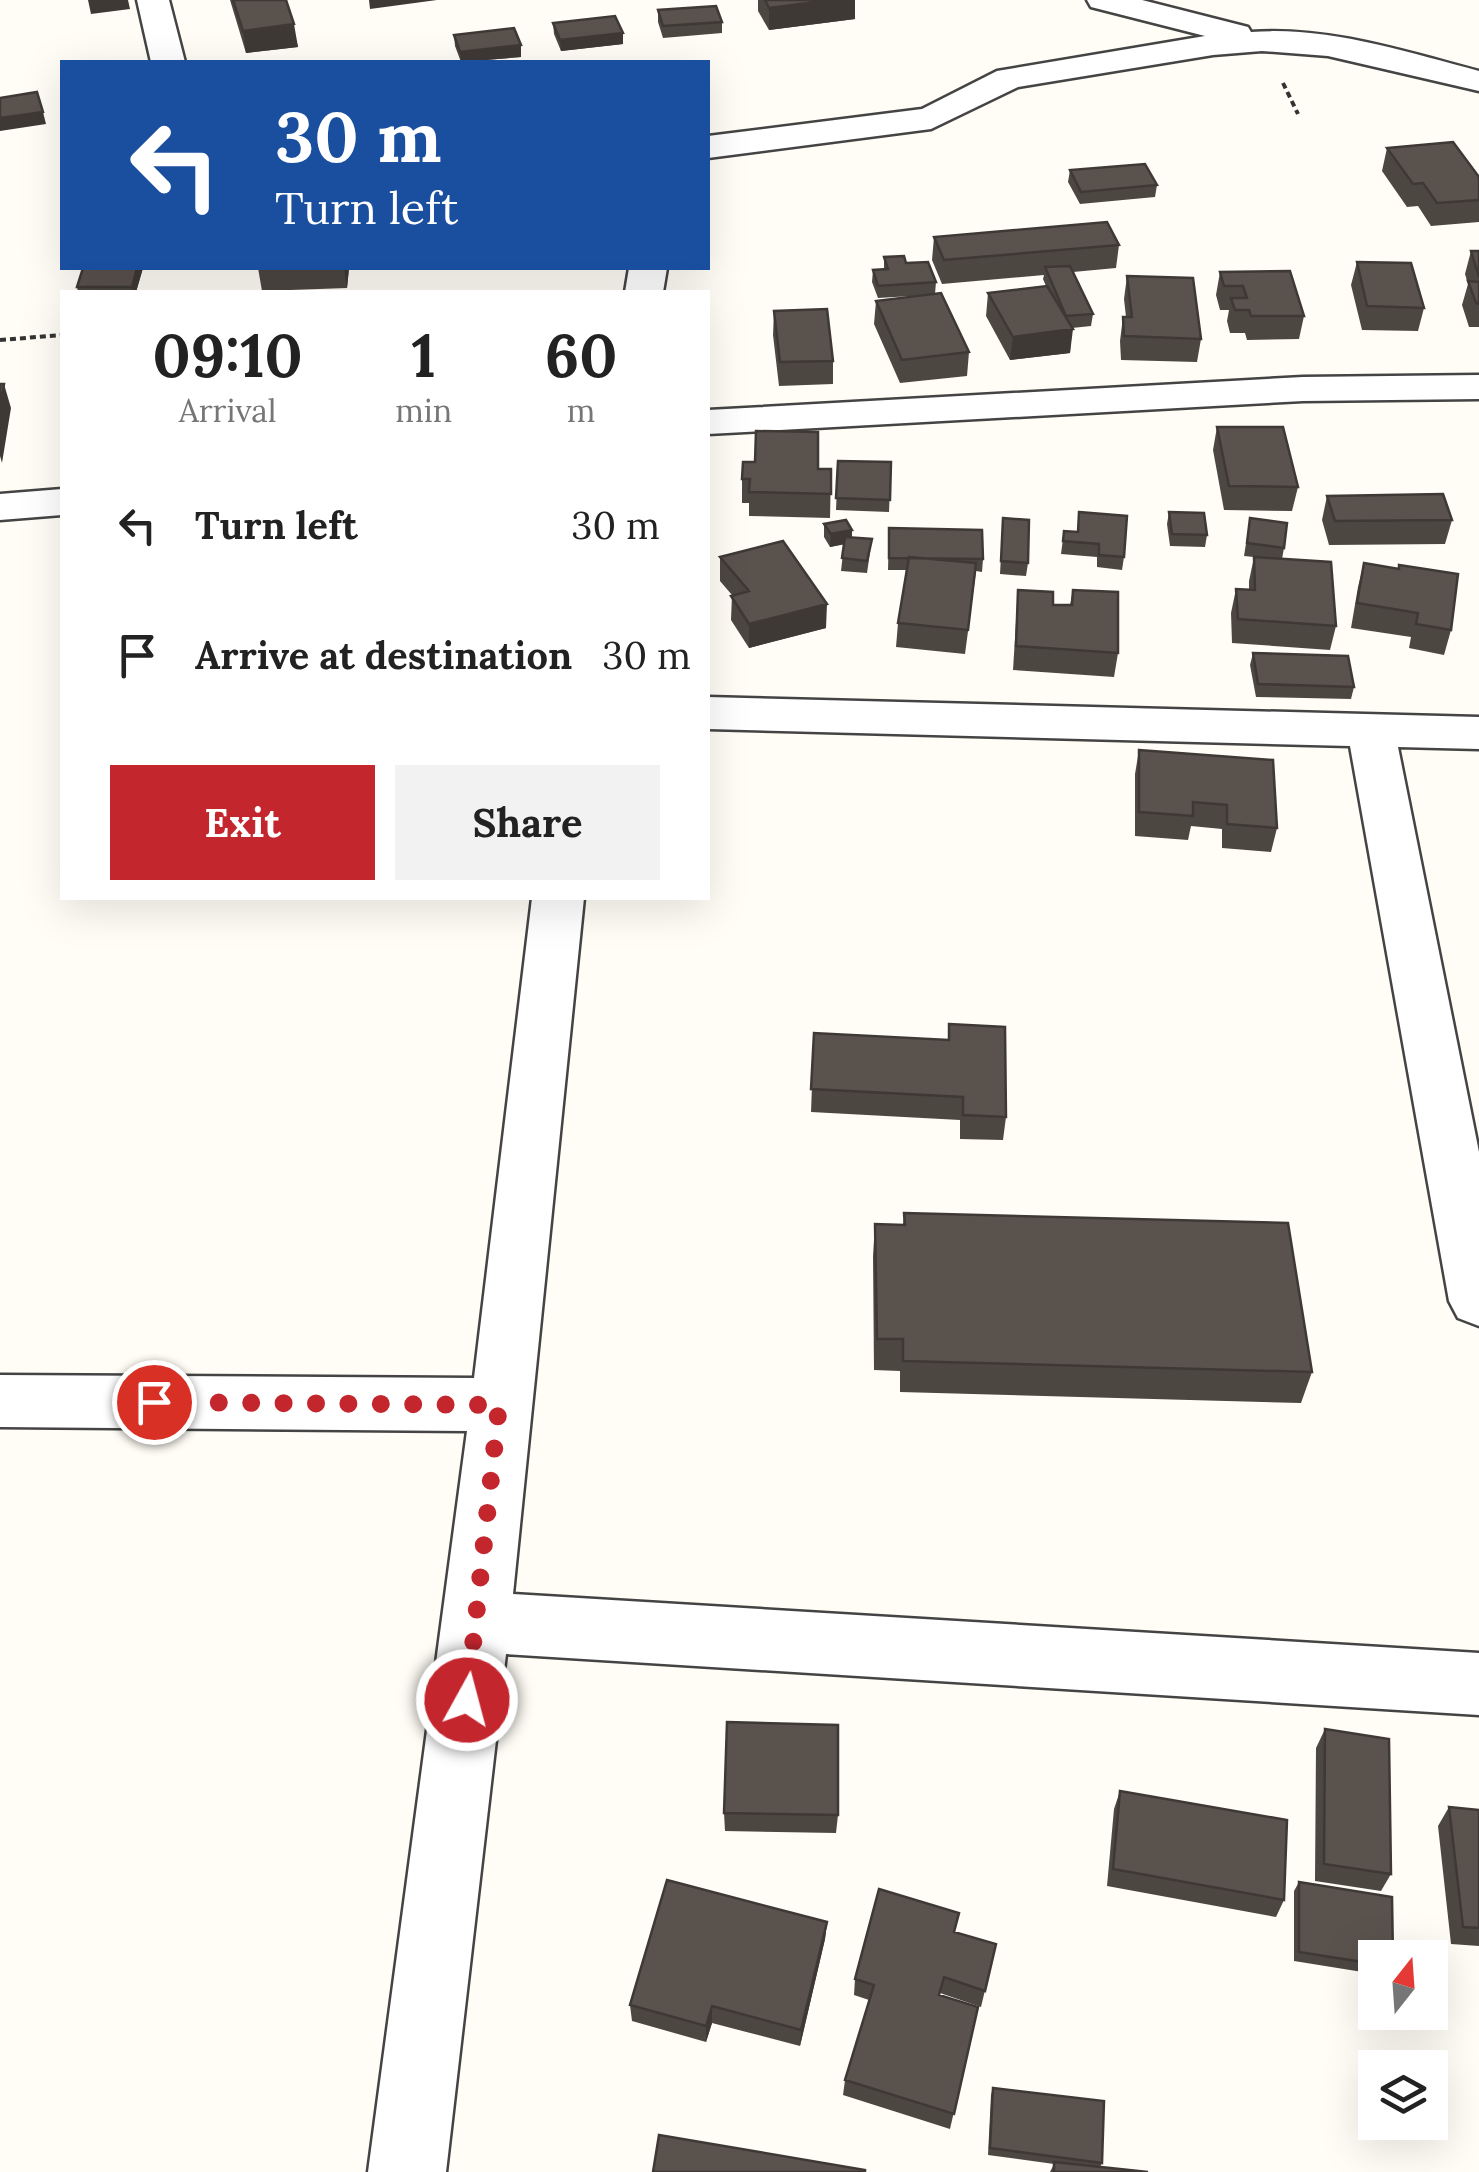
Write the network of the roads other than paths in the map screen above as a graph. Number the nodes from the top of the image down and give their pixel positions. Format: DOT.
graph roads {
  1 [pos="154,0"];
  2 [pos="1103,0"];
  3 [pos="1262,41"];
  4 [pos="168,60"];
  5 [pos="1479,82"];
  6 [pos="710,147"];
  7 [pos="1479,387"];
  8 [pos="710,422"];
  9 [pos="60,502"];
  10 [pos="0,507"];
  11 [pos="710,713"];
  12 [pos="1371,730"];
  13 [pos="1479,733"];
  14 [pos="558,900"];
  15 [pos="1479,1302"];
  16 [pos="0,1401"];
  17 [pos="499,1405"];
  18 [pos="476,1622"];
  19 [pos="1479,1684"];
  20 [pos="407,2172"];
  1 -- 4 [label="street"];
  2 -- 3 [label="street"];
  3 -- 5 [label="street"];
  3 -- 6 [label="street"];
  7 -- 8 [label="street"];
  9 -- 10 [label="street"];
  11 -- 12 [label="street"];
  12 -- 13 [label="street"];
  12 -- 15 [label="street"];
  14 -- 17 [label="street"];
  16 -- 17 [label="street"];
  17 -- 18 [label="street"];
  18 -- 19 [label="street"];
  18 -- 20 [label="street"];
}
